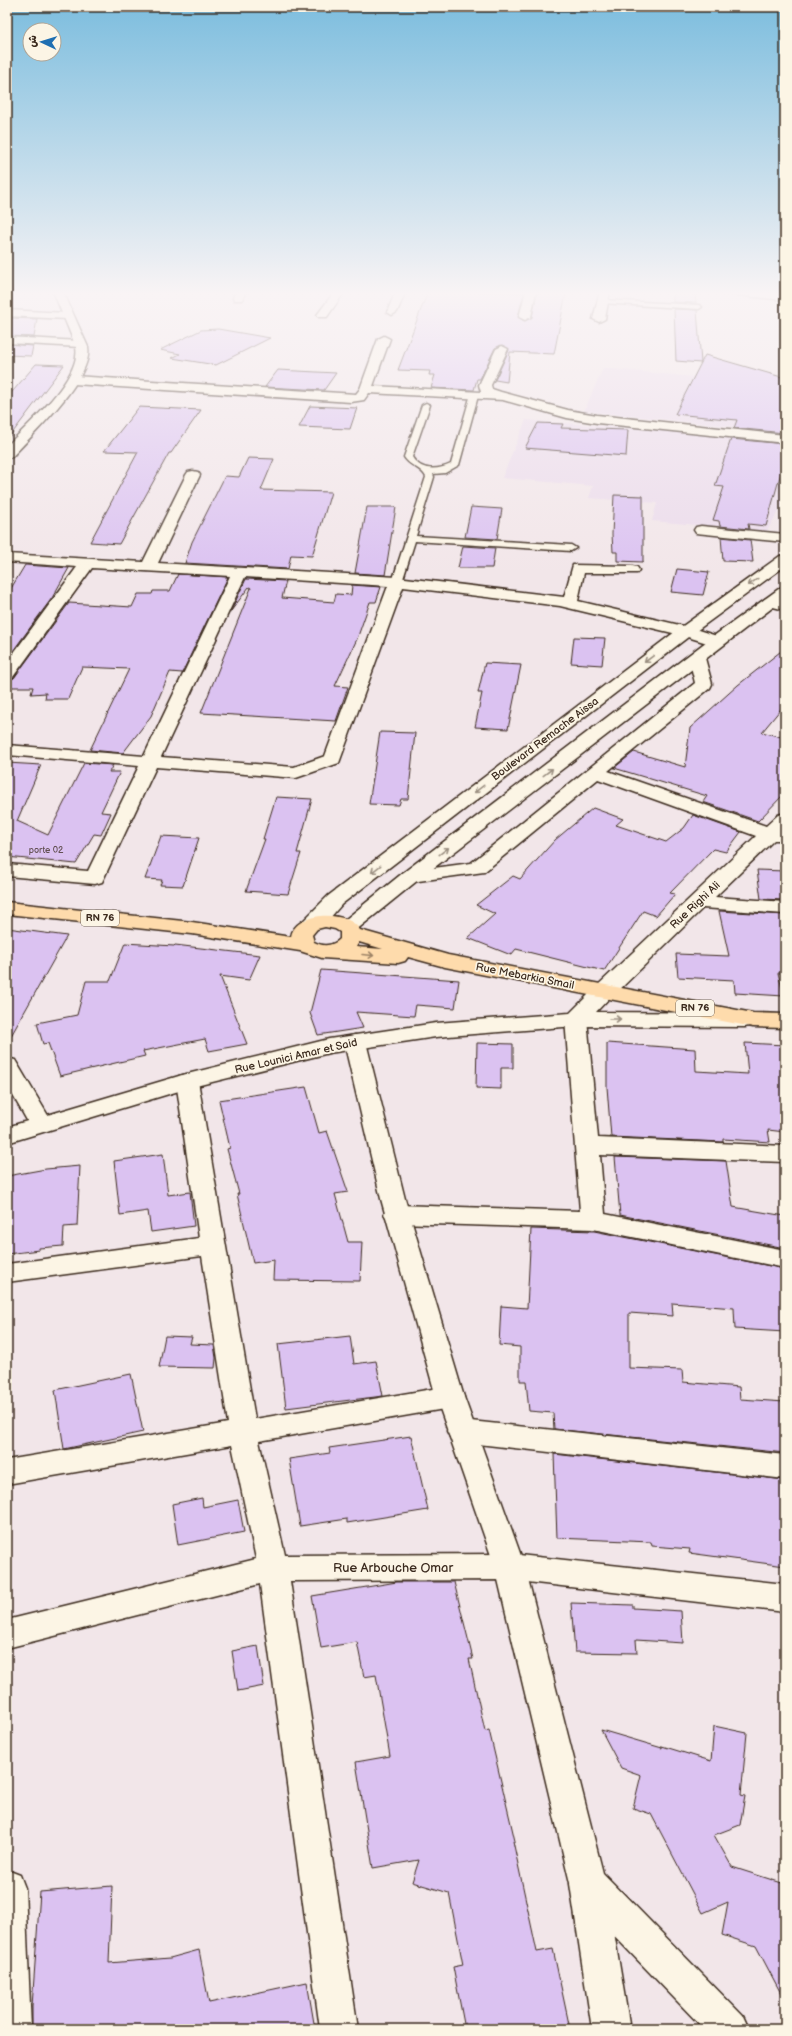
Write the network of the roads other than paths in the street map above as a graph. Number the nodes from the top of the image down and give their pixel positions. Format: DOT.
graph roads {
  1 [pos="69,386"];
  2 [pos="167,386"];
  3 [pos="367,386"];
  4 [pos="485,386"];
  5 [pos="366,389"];
  6 [pos="474,396"];
  7 [pos="506,398"];
  8 [pos="426,405"];
  9 [pos="785,439"];
  10 [pos="7,454"];
  11 [pos="428,472"];
  12 [pos="193,475"];
  13 [pos="701,530"];
  14 [pos="782,535"];
  15 [pos="411,538"];
  16 [pos="571,548"];
  17 [pos="7,558"];
  18 [pos="785,559"];
  19 [pos="87,564"];
  20 [pos="148,567"];
  21 [pos="632,570"];
  22 [pos="239,573"];
  23 [pos="397,582"];
  24 [pos="785,591"];
  25 [pos="570,604"];
  26 [pos="778,604"];
  27 [pos="686,631"];
  28 [pos="717,641"];
  29 [pos="697,658"];
  30 [pos="7,673"];
  31 [pos="7,750"];
  32 [pos="152,761"];
  33 [pos="597,773"];
  34 [pos="785,819"];
  35 [pos="778,835"];
  36 [pos="7,870"];
  37 [pos="411,876"];
  38 [pos="699,902"];
  39 [pos="7,908"];
  40 [pos="785,908"];
  41 [pos="350,931"];
  42 [pos="307,933"];
  43 [pos="329,951"];
  44 [pos="445,961"];
  45 [pos="605,991"];
  46 [pos="576,1019"];
  47 [pos="753,1020"];
  48 [pos="785,1021"];
  49 [pos="355,1042"];
  50 [pos="7,1065"];
  51 [pos="187,1082"];
  52 [pos="41,1124"];
  53 [pos="7,1135"];
  54 [pos="586,1146"];
  55 [pos="785,1154"];
  56 [pos="397,1214"];
  57 [pos="593,1220"];
  58 [pos="212,1245"];
  59 [pos="785,1259"];
  60 [pos="7,1273"];
  61 [pos="450,1397"];
  62 [pos="243,1431"];
  63 [pos="461,1431"];
  64 [pos="785,1467"];
  65 [pos="7,1472"];
  66 [pos="510,1567"];
  67 [pos="273,1568"];
  68 [pos="785,1598"];
  69 [pos="7,1634"];
  70 [pos="588,1883"];
  71 [pos="7,1888"];
  72 [pos="12,2029"];
  73 [pos="339,2029"];
  74 [pos="611,2029"];
  75 [pos="730,2029"];
  1 -- 10 [label="street"];
  2 -- 5 [label="street"];
  3 -- 5 [label="street"];
  4 -- 7 [label="street"];
  5 -- 6 [label="street"];
  6 -- 7 [label="street"];
  6 -- 11 [label="lane"];
  7 -- 9 [label="street"];
  8 -- 11 [label="lane"];
  11 -- 15 [label="lane"];
  12 -- 20 [label="street"];
  13 -- 14 [label="street"];
  15 -- 16 [label="lane"];
  15 -- 23 [label="lane"];
  17 -- 19 [label="street"];
  18 -- 27 [label="street, Boulevard Remache Aissa, one-way"];
  19 -- 20 [label="street"];
  19 -- 30 [label="street"];
  20 -- 22 [label="street"];
  21 -- 25 [label="street"];
  22 -- 23 [label="street"];
  22 -- 32 [label="street"];
  23 -- 25 [label="street"];
  23 -- 32 [label="street"];
  24 -- 26 [label="street"];
  25 -- 27 [label="street"];
  26 -- 28 [label="street"];
  27 -- 28 [label="street"];
  27 -- 42 [label="street, Boulevard Remache Aissa, one-way"];
  28 -- 29 [label="street"];
  29 -- 33 [label="street"];
  37 -- 29 [label="street, one-way"];
  31 -- 32 [label="street"];
  32 -- 36 [label="street"];
  33 -- 35 [label="street"];
  33 -- 37 [label="street"];
  34 -- 35 [label="street, Rue Righi Ali"];
  35 -- 38 [label="street, Rue Righi Ali"];
  37 -- 41 [label="street"];
  38 -- 40 [label="street"];
  38 -- 45 [label="street, Rue Righi Ali"];
  39 -- 42 [label="main road, RN 76"];
  41 -- 42 [label="main road"];
  41 -- 43 [label="main road"];
  41 -- 44 [label="main road, RN 76"];
  42 -- 43 [label="main road"];
  43 -- 44 [label="main road, RN 76, one-way"];
  44 -- 45 [label="main road, Rue Mebarkia Smail / RN 76"];
  45 -- 46 [label="street"];
  45 -- 47 [label="main road, RN 76"];
  46 -- 47 [label="street, Rue Lounici Amar et Said, one-way"];
  46 -- 49 [label="street, Rue Lounici Amar et Said"];
  46 -- 54 [label="street"];
  47 -- 48 [label="main road, RN 76"];
  49 -- 51 [label="street, Rue Lounici Amar et Said"];
  49 -- 56 [label="street"];
  50 -- 52 [label="street"];
  51 -- 52 [label="street, Rue Lounici Amar et Said"];
  51 -- 58 [label="street"];
  52 -- 53 [label="street, Rue Lounici Amar et Said"];
  54 -- 55 [label="street"];
  54 -- 57 [label="street"];
  56 -- 57 [label="street"];
  56 -- 61 [label="street"];
  57 -- 59 [label="street"];
  58 -- 60 [label="street"];
  58 -- 62 [label="street"];
  61 -- 62 [label="street"];
  61 -- 63 [label="street"];
  62 -- 65 [label="street"];
  62 -- 67 [label="street"];
  63 -- 64 [label="street"];
  63 -- 66 [label="street"];
  66 -- 67 [label="street, Rue Arbouche Omar"];
  66 -- 68 [label="street, Rue Arbouche Omar"];
  66 -- 70 [label="street"];
  67 -- 69 [label="street, Rue Arbouche Omar"];
  67 -- 73 [label="street"];
  70 -- 74 [label="street"];
  70 -- 75 [label="street"];
  71 -- 72 [label="street"];
}
